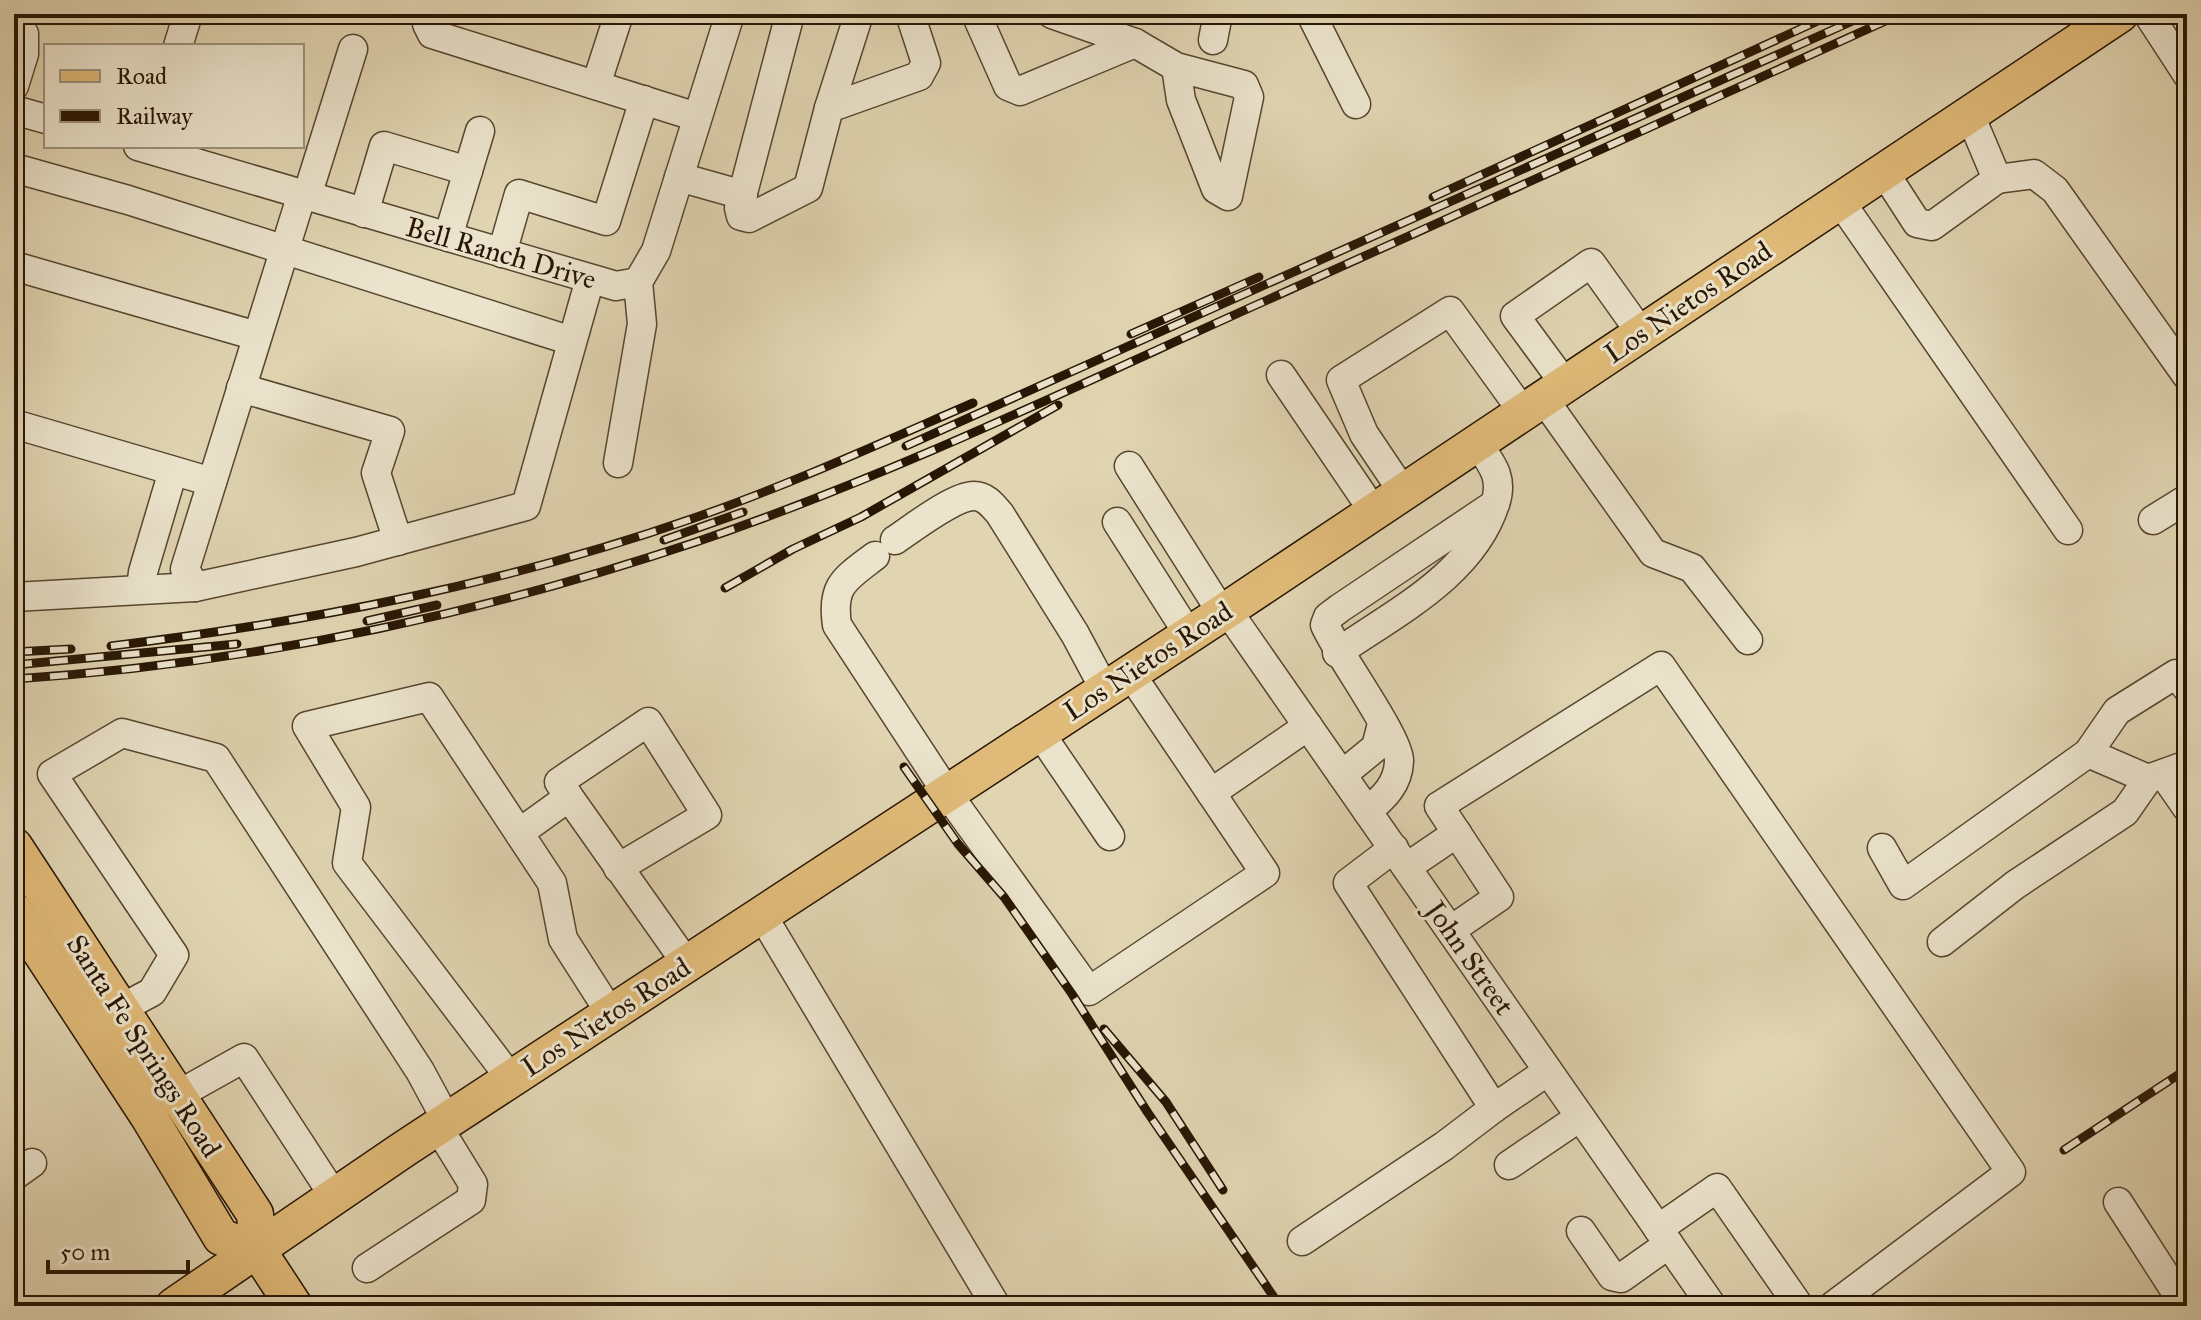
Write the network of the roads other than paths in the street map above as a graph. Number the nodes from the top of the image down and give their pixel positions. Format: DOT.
graph roads {
  1 [pos="188,14"];
  2 [pos="430,14"];
  3 [pos="619,14"];
  4 [pos="730,14"];
  5 [pos="790,14"];
  6 [pos="859,14"];
  7 [pos="910,14"];
  8 [pos="976,14"];
  9 [pos="1052,14"];
  10 [pos="1311,14"];
  11 [pos="2120,14"];
  12 [pos="2148,14"];
  13 [pos="1098,21"];
  14 [pos="14,25"];
  15 [pos="1135,43"];
  16 [pos="179,44"];
  17 [pos="353,49"];
  18 [pos="1176,67"];
  19 [pos="2187,74"];
  20 [pos="596,85"];
  21 [pos="14,86"];
  22 [pos="644,100"];
  23 [pos="1356,104"];
  24 [pos="829,108"];
  25 [pos="14,110"];
  26 [pos="1970,115"];
  27 [pos="697,117"];
  28 [pos="44,118"];
  29 [pos="480,131"];
  30 [pos="148,148"];
  31 [pos="14,168"];
  32 [pos="468,171"];
  33 [pos="1884,172"];
  34 [pos="679,177"];
  35 [pos="1997,179"];
  36 [pos="304,195"];
  37 [pos="743,195"];
  38 [pos="1840,201"];
  39 [pos="364,213"];
  40 [pos="448,237"];
  41 [pos="284,251"];
  42 [pos="502,253"];
  43 [pos="14,266"];
  44 [pos="590,279"];
  45 [pos="638,282"];
  46 [pos="1641,333"];
  47 [pos="257,336"];
  48 [pos="572,341"];
  49 [pos="1281,375"];
  50 [pos="2187,376"];
  51 [pos="241,388"];
  52 [pos="1544,398"];
  53 [pos="14,424"];
  54 [pos="1477,443"];
  55 [pos="618,463"];
  56 [pos="1129,466"];
  57 [pos="173,471"];
  58 [pos="212,482"];
  59 [pos="2187,499"];
  60 [pos="1389,502"];
  61 [pos="1495,504"];
  62 [pos="2153,520"];
  63 [pos="1117,522"];
  64 [pos="2068,530"];
  65 [pos="398,541"];
  66 [pos="195,587"];
  67 [pos="141,589"];
  68 [pos="14,597"];
  69 [pos="1225,611"];
  70 [pos="1189,635"];
  71 [pos="1748,640"];
  72 [pos="1337,653"];
  73 [pos="1118,682"];
  74 [pos="2187,688"];
  75 [pos="1382,724"];
  76 [pos="1308,726"];
  77 [pos="1040,733"];
  78 [pos="2088,753"];
  79 [pos="2166,773"];
  80 [pos="1342,775"];
  81 [pos="947,793"];
  82 [pos="1211,793"];
  83 [pos="569,797"];
  84 [pos="2187,808"];
  85 [pos="1367,811"];
  86 [pos="519,833"];
  87 [pos="1457,833"];
  88 [pos="1110,836"];
  89 [pos="14,846"];
  90 [pos="1882,848"];
  91 [pos="1400,858"];
  92 [pos="618,868"];
  93 [pos="14,911"];
  94 [pos="762,915"];
  95 [pos="1451,930"];
  96 [pos="1942,942"];
  97 [pos="687,964"];
  98 [pos="611,1014"];
  99 [pos="105,1018"];
  100 [pos="1548,1071"];
  101 [pos="511,1079"];
  102 [pos="176,1096"];
  103 [pos="1494,1108"];
  104 [pos="1580,1117"];
  105 [pos="443,1124"];
  106 [pos="1509,1165"];
  107 [pos="334,1196"];
  108 [pos="2118,1202"];
  109 [pos="1581,1231"];
  110 [pos="1664,1236"];
  111 [pos="1302,1241"];
  112 [pos="258,1251"];
  113 [pos="367,1268"];
  114 [pos="174,1306"];
  115 [pos="294,1306"];
  116 [pos="996,1306"];
  117 [pos="1712,1306"];
  118 [pos="1799,1306"];
  119 [pos="1833,1306"];
  120 [pos="2185,1306"];
  1 -- 16 [label="street"];
  2 -- 20 [label="street"];
  3 -- 20 [label="street"];
  4 -- 27 [label="street, Bell Ranch Drive"];
  5 -- 37 [label="street"];
  6 -- 24 [label="street"];
  7 -- 24 [label="street"];
  8 -- 15 [label="street"];
  9 -- 13 [label="street"];
  10 -- 23 [label="street"];
  11 -- 26 [label="main road, Los Nietos Road"];
  12 -- 19 [label="street"];
  13 -- 15 [label="street"];
  14 -- 21 [label="street"];
  15 -- 18 [label="street"];
  17 -- 36 [label="street"];
  20 -- 22 [label="street"];
  22 -- 27 [label="street"];
  22 -- 42 [label="street"];
  24 -- 37 [label="street"];
  25 -- 28 [label="street"];
  26 -- 33 [label="main road, Los Nietos Road"];
  26 -- 35 [label="street"];
  27 -- 34 [label="street, Bell Ranch Drive"];
  29 -- 32 [label="street"];
  30 -- 36 [label="street, Bell Ranch Drive"];
  31 -- 41 [label="street"];
  32 -- 39 [label="street"];
  32 -- 40 [label="street"];
  33 -- 35 [label="street"];
  33 -- 38 [label="main road, Los Nietos Road"];
  34 -- 37 [label="street"];
  34 -- 45 [label="street, Bell Ranch Drive"];
  35 -- 50 [label="street"];
  36 -- 39 [label="street, Bell Ranch Drive"];
  36 -- 41 [label="street"];
  38 -- 46 [label="main road, Los Nietos Road"];
  38 -- 64 [label="street"];
  39 -- 40 [label="street, Bell Ranch Drive"];
  40 -- 42 [label="street, Bell Ranch Drive"];
  41 -- 47 [label="street"];
  41 -- 48 [label="street"];
  42 -- 44 [label="street, Bell Ranch Drive"];
  43 -- 47 [label="street"];
  44 -- 45 [label="street, Bell Ranch Drive"];
  44 -- 48 [label="street"];
  45 -- 55 [label="street"];
  46 -- 52 [label="main road, Los Nietos Road"];
  46 -- 52 [label="street"];
  47 -- 51 [label="street"];
  48 -- 65 [label="street"];
  49 -- 60 [label="street"];
  51 -- 58 [label="street"];
  51 -- 65 [label="street"];
  52 -- 54 [label="main road, Los Nietos Road"];
  52 -- 60 [label="street"];
  52 -- 71 [label="street"];
  53 -- 57 [label="street"];
  54 -- 60 [label="main road, Los Nietos Road"];
  54 -- 61 [label="street"];
  56 -- 69 [label="street, John Street"];
  57 -- 58 [label="street"];
  57 -- 67 [label="street"];
  58 -- 66 [label="street"];
  59 -- 62 [label="street"];
  60 -- 69 [label="main road, Los Nietos Road"];
  61 -- 72 [label="street"];
  61 -- 72 [label="street"];
  63 -- 70 [label="street"];
  65 -- 66 [label="street"];
  66 -- 67 [label="street"];
  67 -- 68 [label="street"];
  69 -- 70 [label="main road, Los Nietos Road"];
  69 -- 76 [label="street, John Street"];
  70 -- 73 [label="main road, Los Nietos Road"];
  72 -- 75 [label="street"];
  73 -- 77 [label="main road, Los Nietos Road"];
  73 -- 81 [label="street"];
  73 -- 82 [label="street"];
  74 -- 78 [label="street"];
  75 -- 80 [label="street"];
  75 -- 85 [label="street"];
  76 -- 80 [label="street, John Street"];
  76 -- 82 [label="street"];
  77 -- 81 [label="main road, Los Nietos Road"];
  77 -- 88 [label="street"];
  78 -- 79 [label="street"];
  78 -- 90 [label="street"];
  79 -- 84 [label="street"];
  79 -- 96 [label="street"];
  80 -- 85 [label="street, John Street"];
  81 -- 82 [label="street"];
  81 -- 94 [label="main road, Los Nietos Road"];
  83 -- 86 [label="street"];
  83 -- 92 [label="street"];
  83 -- 92 [label="street"];
  85 -- 91 [label="street, John Street"];
  86 -- 98 [label="street"];
  86 -- 101 [label="street"];
  87 -- 91 [label="street"];
  87 -- 95 [label="street"];
  87 -- 119 [label="street"];
  89 -- 99 [label="main road, Santa Fe Springs Road"];
  91 -- 95 [label="street, John Street"];
  91 -- 103 [label="street"];
  92 -- 97 [label="street"];
  93 -- 99 [label="main road, Santa Fe Springs Road"];
  94 -- 97 [label="main road, Los Nietos Road"];
  94 -- 116 [label="street"];
  95 -- 100 [label="street, John Street"];
  97 -- 98 [label="main road, Los Nietos Road"];
  98 -- 101 [label="main road, Los Nietos Road"];
  99 -- 102 [label="main road, Santa Fe Springs Road"];
  99 -- 105 [label="street"];
  99 -- 112 [label="main road, Santa Fe Springs Road"];
  100 -- 103 [label="street"];
  100 -- 104 [label="street, John Street"];
  101 -- 105 [label="main road, Los Nietos Road"];
  102 -- 107 [label="street"];
  102 -- 112 [label="main road, Santa Fe Springs Road"];
  103 -- 111 [label="street"];
  104 -- 106 [label="street"];
  104 -- 110 [label="street, John Street"];
  105 -- 107 [label="main road, Los Nietos Road"];
  105 -- 113 [label="street"];
  107 -- 112 [label="main road, Los Nietos Road"];
  108 -- 120 [label="street"];
  109 -- 110 [label="street"];
  110 -- 117 [label="street, John Street"];
  110 -- 118 [label="street"];
  112 -- 114 [label="main road, Los Nietos Road"];
  112 -- 115 [label="main road, Santa Fe Springs Road"];
}
